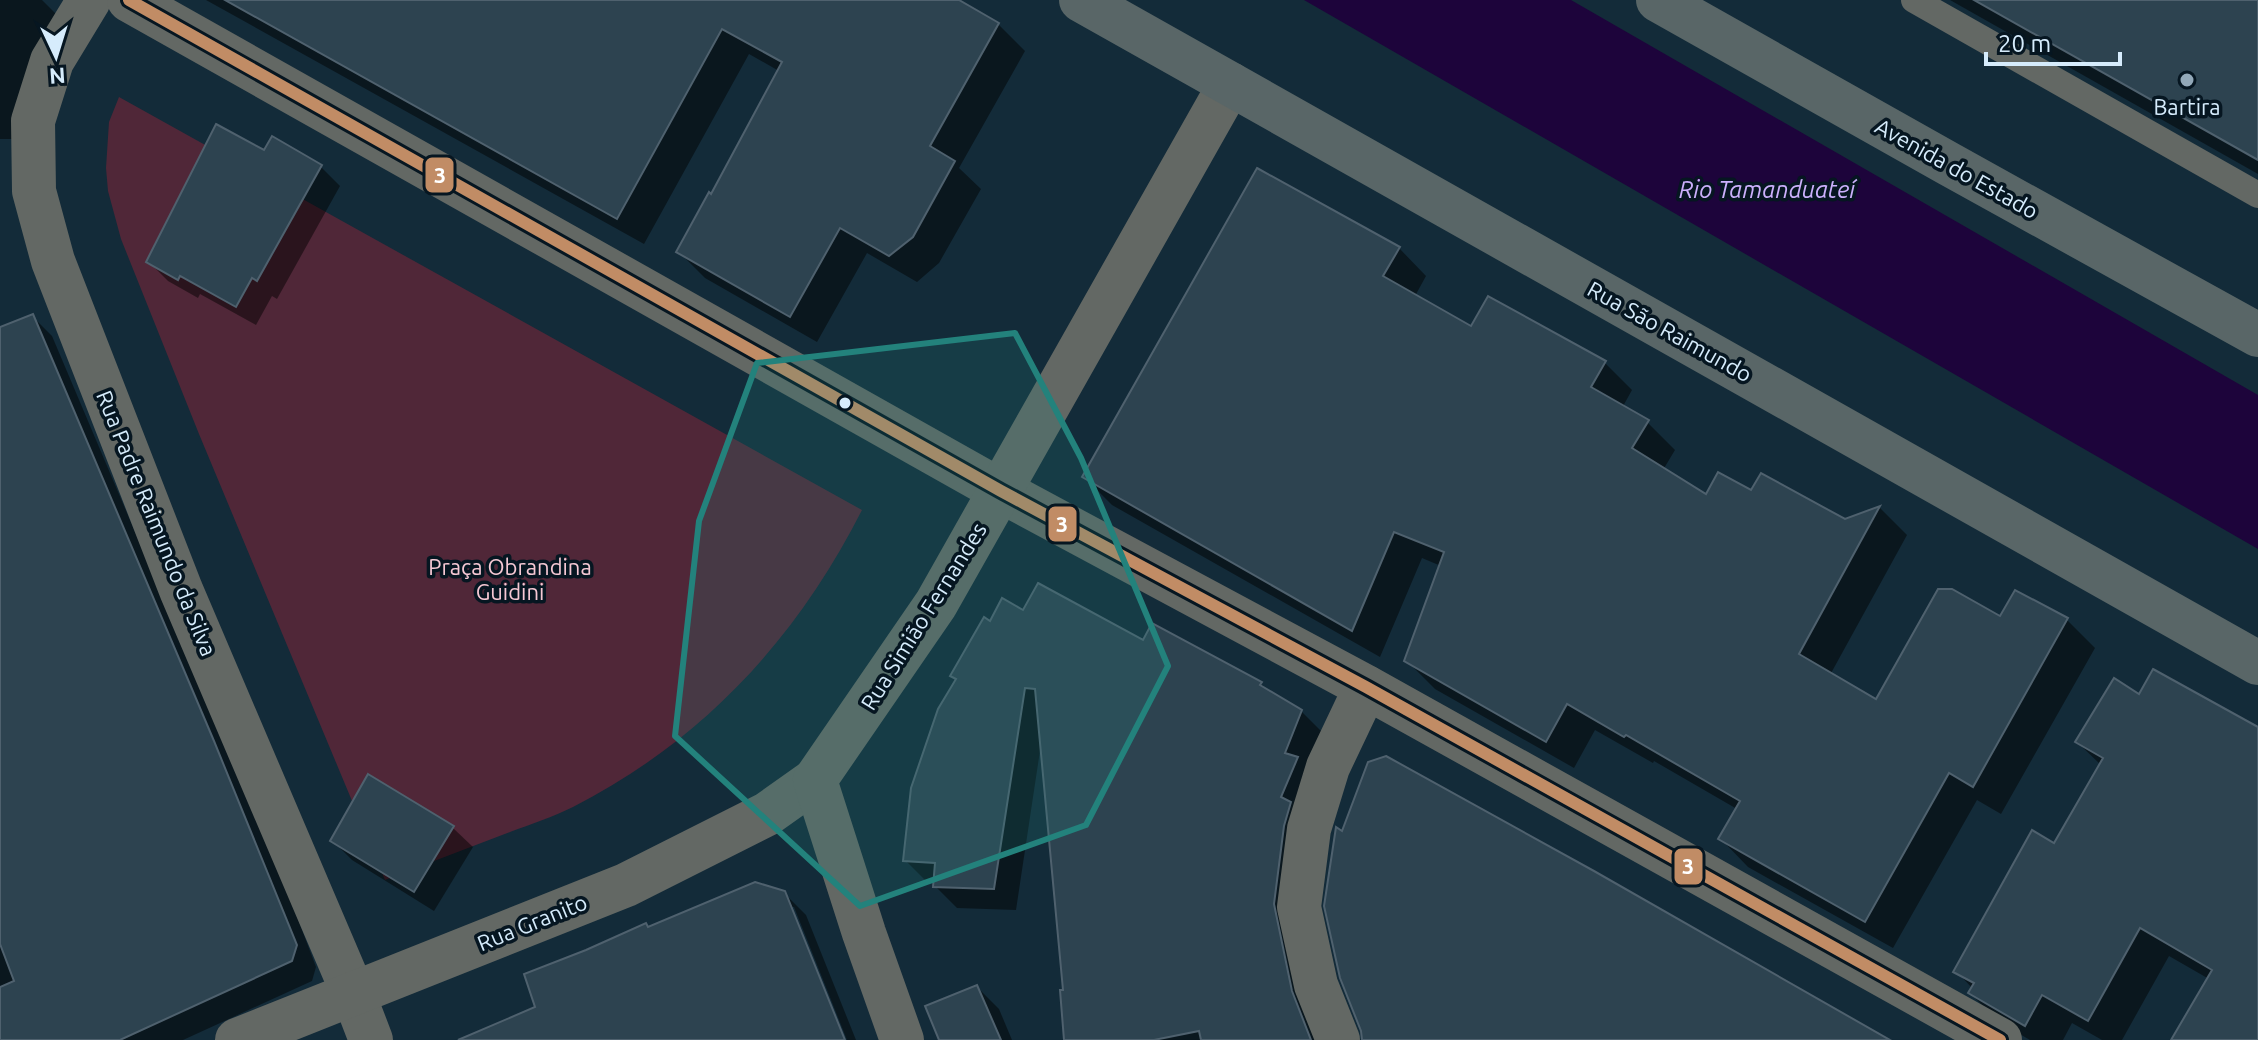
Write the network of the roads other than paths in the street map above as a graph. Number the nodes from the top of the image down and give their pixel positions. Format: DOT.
graph roads {
  1 [pos="89,0"];
  2 [pos="129,0"];
  3 [pos="1081,0"];
  4 [pos="1658,0"];
  5 [pos="1914,0"];
  6 [pos="1230,84"];
  7 [pos="2258,195"];
  8 [pos="2258,335"];
  9 [pos="1001,491"];
  10 [pos="2258,663"];
  11 [pos="1366,687"];
  12 [pos="815,780"];
  13 [pos="353,993"];
  14 [pos="237,1040"];
  15 [pos="371,1040"];
  16 [pos="902,1040"];
  17 [pos="1338,1040"];
  18 [pos="2000,1040"];
  1 -- 13 [label="street, Rua Padre Raimundo da Silva"];
  2 -- 9 [label="street"];
  3 -- 6 [label="highway, Rua São Raimundo"];
  4 -- 8 [label="highway, Avenida do Estado"];
  5 -- 7 [label="lane"];
  6 -- 9 [label="street, Rua Simião Fernandes"];
  6 -- 10 [label="highway, Rua São Raimundo"];
  9 -- 11 [label="street"];
  9 -- 12 [label="street, Rua Simião Fernandes"];
  11 -- 17 [label="street"];
  11 -- 18 [label="street"];
  12 -- 13 [label="street, Rua Granito"];
  12 -- 16 [label="street"];
  13 -- 14 [label="street, Rua Granito"];
  13 -- 15 [label="street, Rua Padre Raimundo da Silva"];
}
